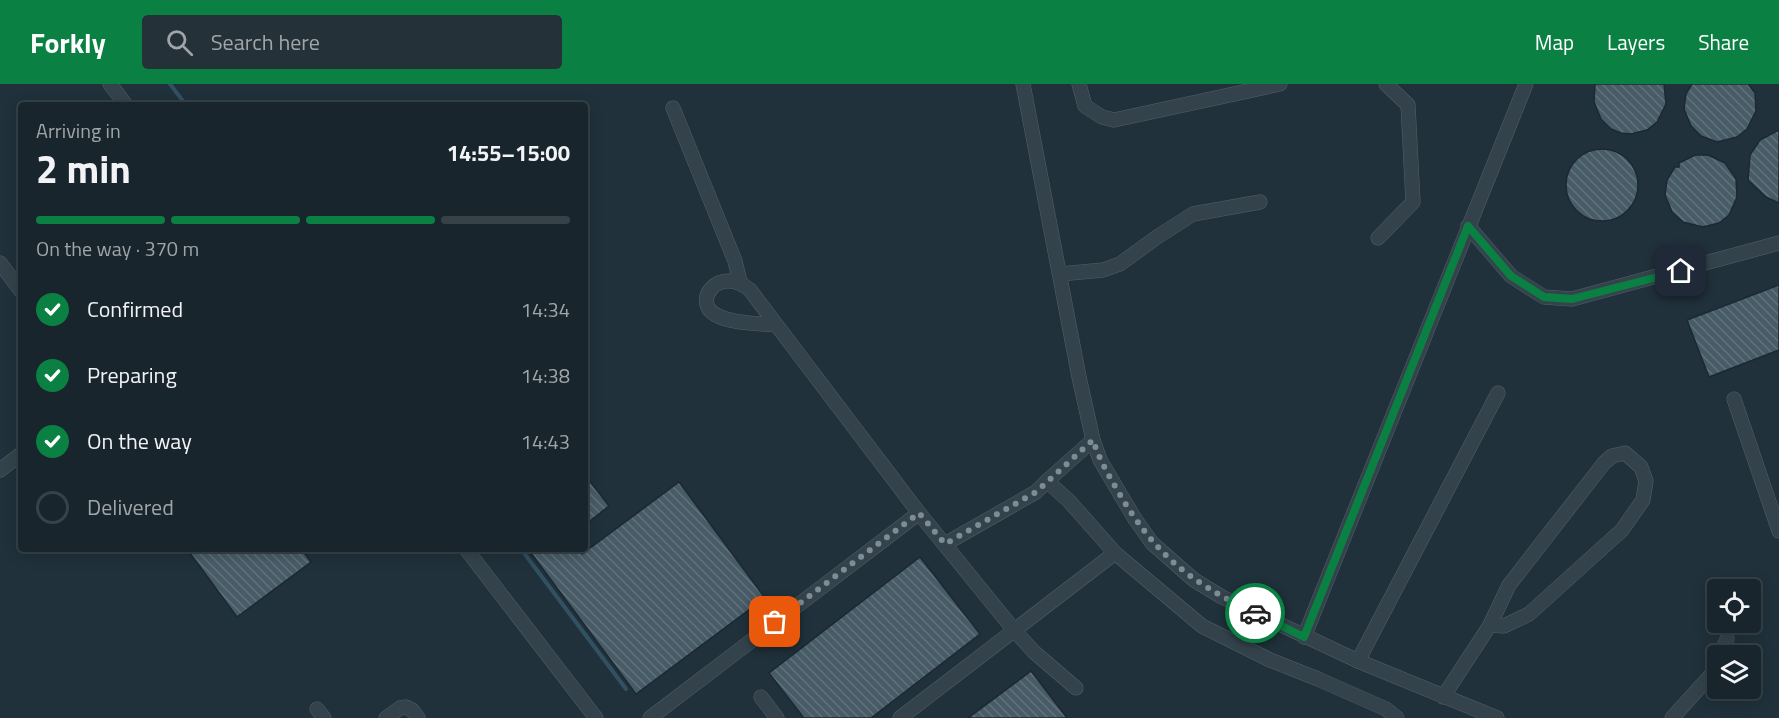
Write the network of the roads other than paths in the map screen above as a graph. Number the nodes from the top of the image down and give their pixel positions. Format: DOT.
graph roads {
  1 [pos="110,84"];
  2 [pos="1023,84"];
  3 [pos="1079,84"];
  4 [pos="1280,84"];
  5 [pos="1386,84"];
  6 [pos="1522,87"];
  7 [pos="124,102"];
  8 [pos="673,108"];
  9 [pos="1260,202"];
  10 [pos="1468,226"];
  11 [pos="1378,238"];
  12 [pos="1779,243"];
  13 [pos="0,263"];
  14 [pos="1060,274"];
  15 [pos="740,282"];
  16 [pos="18,287"];
  17 [pos="776,325"];
  18 [pos="1498,393"];
  19 [pos="1734,399"];
  20 [pos="1093,440"];
  21 [pos="18,456"];
  22 [pos="0,470"];
  23 [pos="1047,481"];
  24 [pos="1772,490"];
  25 [pos="919,513"];
  26 [pos="1779,531"];
  27 [pos="945,544"];
  28 [pos="468,552"];
  29 [pos="1115,553"];
  30 [pos="1490,625"];
  31 [pos="1014,630"];
  32 [pos="1304,637"];
  33 [pos="1727,639"];
  34 [pos="1725,645"];
  35 [pos="1358,661"];
  36 [pos="1707,679"];
  37 [pos="1076,688"];
  38 [pos="761,697"];
  39 [pos="1443,697"];
  40 [pos="386,718"];
  41 [pos="418,718"];
  42 [pos="596,718"];
  43 [pos="650,718"];
  44 [pos="777,718"];
  45 [pos="900,718"];
  46 [pos="1397,718"];
  47 [pos="1497,718"];
  48 [pos="1672,718"];
  1 -- 7 [label="street"];
  2 -- 14 [label="street"];
  3 -- 4 [label="street"];
  5 -- 11 [label="street"];
  6 -- 10 [label="street"];
  8 -- 15 [label="street"];
  9 -- 14 [label="street"];
  10 -- 12 [label="street"];
  10 -- 32 [label="street"];
  13 -- 16 [label="street"];
  14 -- 20 [label="street"];
  15 -- 17 [label="street"];
  15 -- 17 [label="street"];
  17 -- 25 [label="street"];
  18 -- 35 [label="street"];
  19 -- 24 [label="street"];
  20 -- 23 [label="street"];
  20 -- 32 [label="street"];
  21 -- 22 [label="street"];
  23 -- 27 [label="street"];
  23 -- 29 [label="street"];
  24 -- 26 [label="street"];
  25 -- 27 [label="street"];
  25 -- 43 [label="street"];
  27 -- 31 [label="street"];
  28 -- 42 [label="street"];
  29 -- 31 [label="street"];
  29 -- 46 [label="street"];
  30 -- 30 [label="street"];
  30 -- 39 [label="street"];
  31 -- 37 [label="street"];
  31 -- 45 [label="street"];
  32 -- 35 [label="street"];
  33 -- 34 [label="street"];
  35 -- 39 [label="street"];
  36 -- 48 [label="street"];
  38 -- 44 [label="street"];
  39 -- 47 [label="street"];
  40 -- 41 [label="street"];
}
